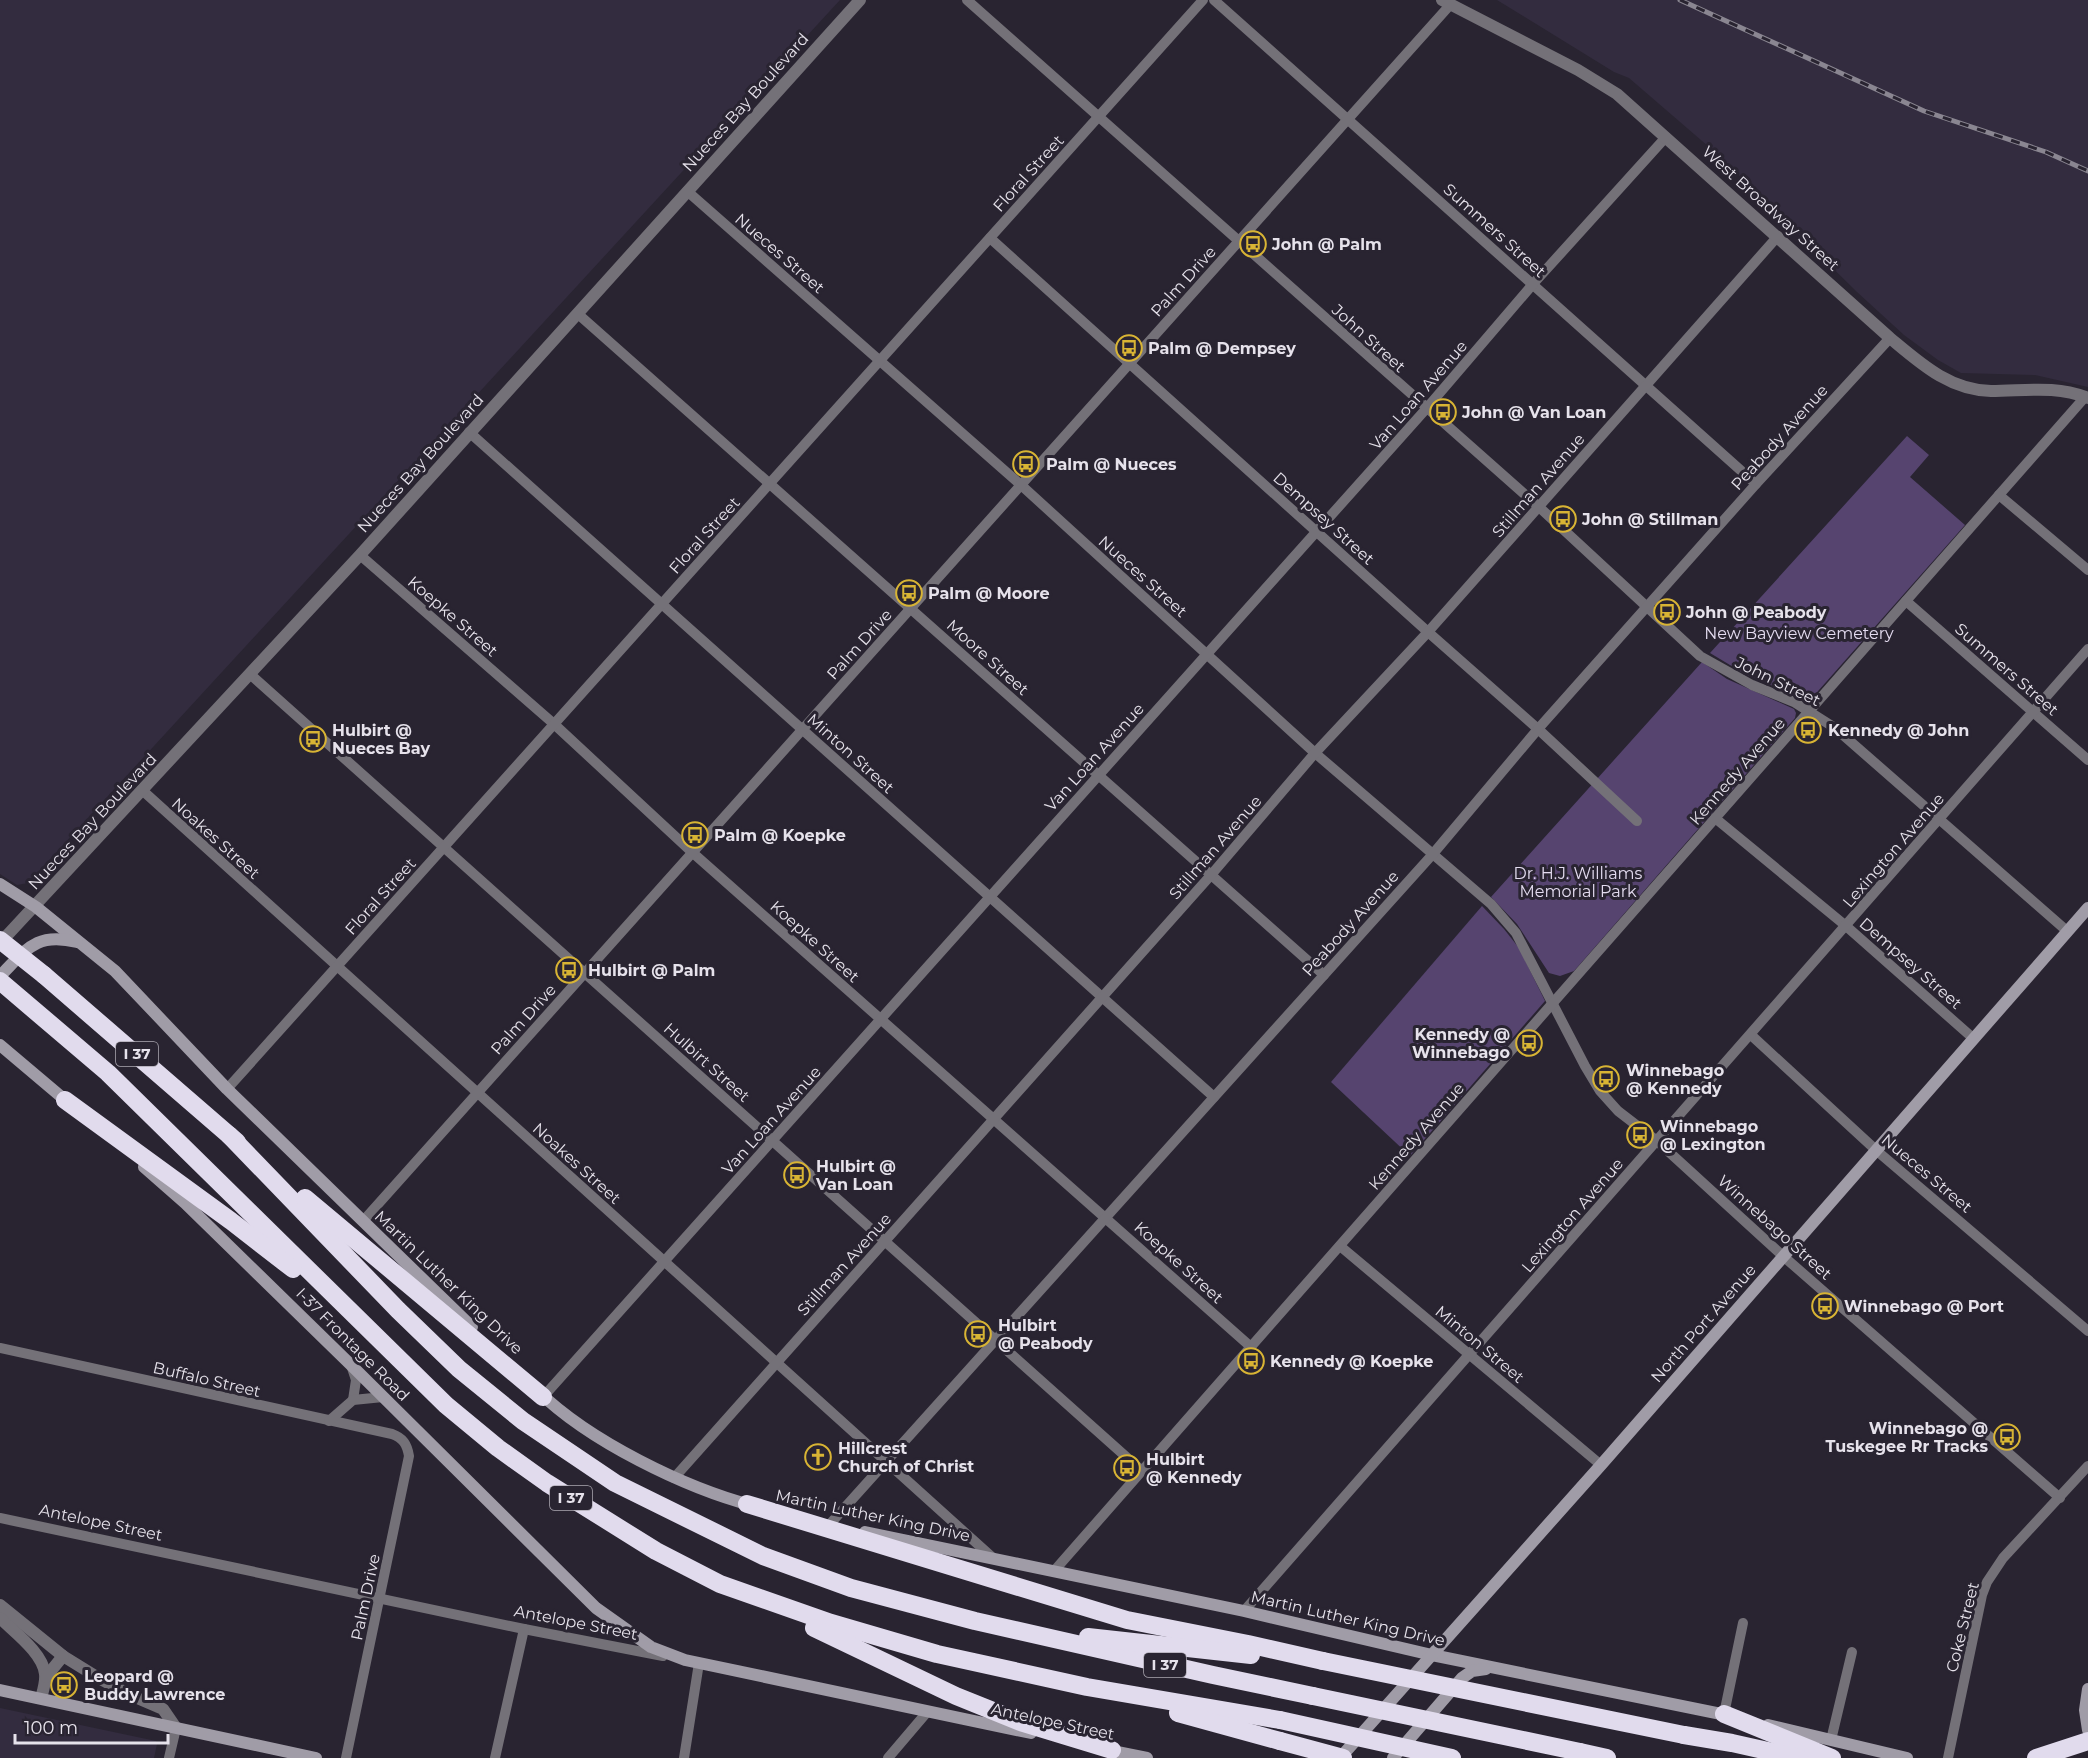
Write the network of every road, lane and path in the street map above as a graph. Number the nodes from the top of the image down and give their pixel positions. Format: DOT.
graph roads {
  1 [pos="860,0"];
  2 [pos="967,0"];
  3 [pos="1203,0"];
  4 [pos="1214,0"];
  5 [pos="1446,3"];
  6 [pos="1099,117"];
  7 [pos="1348,120"];
  8 [pos="1666,137"];
  9 [pos="687,191"];
  10 [pos="1778,236"];
  11 [pos="990,238"];
  12 [pos="1239,241"];
  13 [pos="1533,284"];
  14 [pos="578,314"];
  15 [pos="1890,338"];
  16 [pos="880,361"];
  17 [pos="1130,363"];
  18 [pos="1645,384"];
  19 [pos="2087,397"];
  20 [pos="1426,409"];
  21 [pos="469,432"];
  22 [pos="770,484"];
  23 [pos="1756,484"];
  24 [pos="1021,485"];
  25 [pos="1999,495"];
  26 [pos="1539,507"];
  27 [pos="1316,531"];
  28 [pos="360,555"];
  29 [pos="2088,570"];
  30 [pos="1906,601"];
  31 [pos="662,604"];
  32 [pos="1647,608"];
  33 [pos="910,609"];
  34 [pos="1428,632"];
  35 [pos="2088,649"];
  36 [pos="1207,654"];
  37 [pos="251,675"];
  38 [pos="1810,711"];
  39 [pos="2034,712"];
  40 [pos="554,724"];
  41 [pos="1538,729"];
  42 [pos="802,730"];
  43 [pos="1315,753"];
  44 [pos="2088,760"];
  45 [pos="1098,775"];
  46 [pos="142,790"];
  47 [pos="1715,818"];
  48 [pos="1940,820"];
  49 [pos="1637,821"];
  50 [pos="444,847"];
  51 [pos="693,853"];
  52 [pos="1432,855"];
  53 [pos="1211,875"];
  54 [pos="0,884"];
  55 [pos="990,897"];
  56 [pos="36,907"];
  57 [pos="2088,908"];
  58 [pos="1846,926"];
  59 [pos="2067,932"];
  60 [pos="0,942"];
  61 [pos="79,942"];
  62 [pos="337,966"];
  63 [pos="585,973"];
  64 [pos="1324,975"];
  65 [pos="0,976"];
  66 [pos="0,981"];
  67 [pos="1102,998"];
  68 [pos="1552,1004"];
  69 [pos="880,1019"];
  70 [pos="1750,1035"];
  71 [pos="1974,1039"];
  72 [pos="0,1045"];
  73 [pos="0,1058"];
  74 [pos="23,1064"];
  75 [pos="227,1089"];
  76 [pos="477,1093"];
  77 [pos="1214,1097"];
  78 [pos="65,1100"];
  79 [pos="993,1120"];
  80 [pos="229,1135"];
  81 [pos="772,1140"];
  82 [pos="1657,1142"];
  83 [pos="1877,1151"];
  84 [pos="1106,1216"];
  85 [pos="363,1221"];
  86 [pos="885,1241"];
  87 [pos="1340,1246"];
  88 [pos="1784,1256"];
  89 [pos="664,1262"];
  90 [pos="2088,1331"];
  91 [pos="995,1340"];
  92 [pos="1251,1347"];
  93 [pos="0,1348"];
  94 [pos="1470,1354"];
  95 [pos="777,1363"];
  96 [pos="351,1365"];
  97 [pos="407,1368"];
  98 [pos="543,1396"];
  99 [pos="383,1397"];
  100 [pos="353,1400"];
  101 [pos="329,1421"];
  102 [pos="405,1442"];
  103 [pos="886,1461"];
  104 [pos="1601,1465"];
  105 [pos="2088,1466"];
  106 [pos="1142,1471"];
  107 [pos="674,1478"];
  108 [pos="2060,1498"];
  109 [pos="747,1504"];
  110 [pos="0,1518"];
  111 [pos="829,1525"];
  112 [pos="993,1558"];
  113 [pos="1054,1571"];
  114 [pos="720,1584"];
  115 [pos="380,1598"];
  116 [pos="0,1605"];
  117 [pos="1244,1611"];
  118 [pos="0,1618"];
  119 [pos="1743,1623"];
  120 [pos="524,1629"];
  121 [pos="1017,1630"];
  122 [pos="1852,1652"];
  123 [pos="60,1654"];
  124 [pos="1432,1655"];
  125 [pos="38,1656"];
  126 [pos="685,1660"];
  127 [pos="1323,1661"];
  128 [pos="699,1663"];
  129 [pos="1505,1670"];
  130 [pos="46,1677"];
  131 [pos="1087,1687"];
  132 [pos="2088,1689"];
  133 [pos="0,1690"];
  134 [pos="41,1698"];
  135 [pos="928,1711"];
  136 [pos="1724,1714"];
  137 [pos="176,1728"];
  138 [pos="2088,1730"];
  139 [pos="1684,1735"];
  140 [pos="2088,1741"];
  141 [pos="1831,1749"];
  142 [pos="1109,1754"];
  143 [pos="170,1758"];
  144 [pos="316,1758"];
  145 [pos="346,1758"];
  146 [pos="495,1758"];
  147 [pos="684,1758"];
  148 [pos="888,1758"];
  149 [pos="1147,1758"];
  150 [pos="1342,1758"];
  151 [pos="1393,1758"];
  152 [pos="1452,1758"];
  153 [pos="1607,1758"];
  154 [pos="1761,1758"];
  155 [pos="1799,1758"];
  156 [pos="1907,1758"];
  157 [pos="1947,1758"];
  158 [pos="2036,1758"];
  1 -- 9 [label="street, Nueces Bay Boulevard"];
  2 -- 6 [label="street, John Street"];
  3 -- 6 [label="street, Floral Street"];
  4 -- 7 [label="street, Summers Street"];
  5 -- 7 [label="street, Palm Drive"];
  5 -- 8 [label="street, West Broadway Street"];
  6 -- 11 [label="street, Floral Street"];
  6 -- 12 [label="street, John Street"];
  7 -- 12 [label="street, Palm Drive"];
  7 -- 13 [label="street, Summers Street"];
  8 -- 10 [label="street, West Broadway Street"];
  8 -- 13 [label="street, Van Loan Avenue"];
  9 -- 14 [label="street, Nueces Bay Boulevard"];
  9 -- 16 [label="street, Nueces Street"];
  10 -- 15 [label="street, West Broadway Street"];
  10 -- 18 [label="street, Stillman Avenue"];
  11 -- 16 [label="street, Floral Street"];
  11 -- 17 [label="street, Dempsey Street"];
  12 -- 17 [label="street, Palm Drive"];
  12 -- 20 [label="street, John Street"];
  13 -- 18 [label="street, Summers Street"];
  13 -- 20 [label="street, Van Loan Avenue"];
  14 -- 21 [label="street, Nueces Bay Boulevard"];
  14 -- 22 [label="street, Moore Street"];
  15 -- 19 [label="street, West Broadway Street"];
  15 -- 23 [label="street, Peabody Avenue"];
  16 -- 22 [label="street, Floral Street"];
  16 -- 24 [label="street, Nueces Street"];
  17 -- 24 [label="street, Palm Drive"];
  17 -- 27 [label="street, Dempsey Street"];
  18 -- 23 [label="street, Summers Street"];
  18 -- 26 [label="street, Stillman Avenue"];
  19 -- 25 [label="street, Kennedy Avenue"];
  20 -- 26 [label="street, John Street"];
  20 -- 27 [label="street, Van Loan Avenue"];
  21 -- 28 [label="street, Nueces Bay Boulevard"];
  21 -- 31 [label="street, Minton Street"];
  22 -- 31 [label="street, Floral Street"];
  22 -- 33 [label="street, Moore Street"];
  23 -- 32 [label="street, Peabody Avenue"];
  24 -- 33 [label="street, Palm Drive"];
  24 -- 36 [label="street, Nueces Street"];
  25 -- 29 [label="street"];
  25 -- 30 [label="street, Kennedy Avenue"];
  26 -- 32 [label="street, John Street"];
  26 -- 34 [label="street, Stillman Avenue"];
  27 -- 34 [label="street, Dempsey Street"];
  27 -- 36 [label="street, Van Loan Avenue"];
  28 -- 37 [label="street, Nueces Bay Boulevard"];
  28 -- 40 [label="street, Koepke Street"];
  30 -- 38 [label="street, Kennedy Avenue"];
  30 -- 39 [label="street, Summers Street"];
  31 -- 40 [label="street, Floral Street"];
  31 -- 42 [label="street, Minton Street"];
  32 -- 38 [label="street, John Street"];
  32 -- 41 [label="street, Peabody Avenue"];
  33 -- 42 [label="street, Palm Drive"];
  33 -- 45 [label="street, Moore Street"];
  34 -- 41 [label="street, Dempsey Street"];
  34 -- 43 [label="street, Stillman Avenue"];
  35 -- 39 [label="street, Lexington Avenue"];
  36 -- 43 [label="street, Nueces Street"];
  36 -- 45 [label="street, Van Loan Avenue"];
  37 -- 46 [label="street, Nueces Bay Boulevard"];
  37 -- 50 [label="street, Hulbirt Street"];
  38 -- 47 [label="street, Kennedy Avenue"];
  38 -- 48 [label="street, John Street"];
  39 -- 44 [label="street, Summers Street"];
  39 -- 48 [label="street, Lexington Avenue"];
  40 -- 50 [label="street, Floral Street"];
  40 -- 51 [label="street, Koepke Street"];
  41 -- 49 [label="street, Dempsey Street"];
  41 -- 52 [label="street, Peabody Avenue"];
  42 -- 51 [label="street, Palm Drive"];
  42 -- 55 [label="street, Minton Street"];
  43 -- 52 [label="street, Nueces Street"];
  43 -- 53 [label="street, Stillman Avenue"];
  45 -- 53 [label="street, Moore Street"];
  45 -- 55 [label="street, Van Loan Avenue"];
  46 -- 56 [label="street, Nueces Bay Boulevard"];
  46 -- 62 [label="street, Noakes Street"];
  47 -- 58 [label="street, Dempsey Street"];
  47 -- 68 [label="street, Kennedy Avenue"];
  48 -- 58 [label="street, Lexington Avenue"];
  48 -- 59 [label="street, John Street"];
  50 -- 62 [label="street, Floral Street"];
  50 -- 63 [label="street, Hulbirt Street"];
  51 -- 63 [label="street, Palm Drive"];
  51 -- 69 [label="street, Koepke Street"];
  52 -- 64 [label="street, Peabody Avenue"];
  52 -- 68 [label="street, Nueces Street"];
  53 -- 64 [label="street, Moore Street"];
  53 -- 67 [label="street, Stillman Avenue"];
  54 -- 56 [label="main road"];
  55 -- 67 [label="street, Minton Street"];
  55 -- 69 [label="street, Van Loan Avenue"];
  56 -- 60 [label="street, Nueces Bay Boulevard"];
  56 -- 61 [label="main road, Martin Luther King Drive"];
  57 -- 59 [label="main road, North Port Avenue"];
  58 -- 70 [label="street, Lexington Avenue"];
  58 -- 71 [label="street, Dempsey Street"];
  59 -- 71 [label="main road, North Port Avenue"];
  60 -- 80 [label="highway, I 37, bridge"];
  61 -- 65 [label="main road"];
  61 -- 75 [label="main road, Martin Luther King Drive"];
  62 -- 75 [label="street, Floral Street"];
  62 -- 76 [label="street, Noakes Street"];
  63 -- 76 [label="street, Palm Drive"];
  63 -- 81 [label="street, Hulbirt Street"];
  64 -- 77 [label="street, Peabody Avenue"];
  66 -- 97 [label="highway, I 37"];
  67 -- 77 [label="street, Minton Street"];
  67 -- 79 [label="street, Stillman Avenue"];
  68 -- 82 [label="street, Winnebago Street"];
  68 -- 87 [label="street, Kennedy Avenue"];
  69 -- 79 [label="street, Koepke Street"];
  69 -- 81 [label="street, Van Loan Avenue"];
  70 -- 82 [label="street, Lexington Avenue"];
  70 -- 83 [label="street, Nueces Street"];
  71 -- 83 [label="main road, North Port Avenue"];
  72 -- 74 [label="main road, I-37 Frontage Road"];
  73 -- 74 [label="main road"];
  74 -- 78 [label="main road, I-37 Frontage Road"];
  75 -- 85 [label="main road, Martin Luther King Drive"];
  76 -- 85 [label="street, Palm Drive"];
  76 -- 89 [label="street, Noakes Street"];
  77 -- 84 [label="street, Peabody Avenue"];
  78 -- 96 [label="main road, I-37 Frontage Road"];
  78 -- 97 [label="highway"];
  79 -- 84 [label="street, Koepke Street"];
  79 -- 86 [label="street, Stillman Avenue"];
  80 -- 98 [label="highway"];
  80 -- 121 [label="highway, I 37"];
  81 -- 86 [label="street, Hulbirt Street"];
  81 -- 89 [label="street, Van Loan Avenue"];
  82 -- 88 [label="street, Winnebago Street"];
  82 -- 94 [label="street, Lexington Avenue"];
  83 -- 88 [label="main road, North Port Avenue"];
  83 -- 90 [label="street, Nueces Street"];
  84 -- 91 [label="street, Peabody Avenue"];
  84 -- 92 [label="street, Koepke Street"];
  85 -- 98 [label="main road, Martin Luther King Drive"];
  86 -- 91 [label="street, Hulbirt Street"];
  86 -- 95 [label="street, Stillman Avenue"];
  87 -- 92 [label="street, Kennedy Avenue"];
  87 -- 94 [label="street, Minton Street"];
  88 -- 104 [label="main road, North Port Avenue"];
  88 -- 108 [label="street, Winnebago Street"];
  89 -- 95 [label="street, Noakes Street"];
  89 -- 98 [label="street, Van Loan Avenue"];
  91 -- 103 [label="street, Peabody Avenue"];
  91 -- 106 [label="street, Hulbirt Street"];
  92 -- 106 [label="street, Kennedy Avenue"];
  93 -- 101 [label="street, Buffalo Street"];
  94 -- 104 [label="street, Minton Street"];
  94 -- 117 [label="street, Lexington Avenue"];
  95 -- 103 [label="street, Noakes Street"];
  95 -- 107 [label="street, Stillman Avenue"];
  96 -- 99 [label="main road, I-37 Frontage Road"];
  96 -- 100 [label="street"];
  97 -- 114 [label="highway, I 37"];
  98 -- 107 [label="main road, Martin Luther King Drive"];
  99 -- 100 [label="street"];
  99 -- 126 [label="main road, I-37 Frontage Road"];
  100 -- 101 [label="street"];
  101 -- 102 [label="street, Buffalo Street"];
  102 -- 115 [label="street, Palm Drive"];
  103 -- 111 [label="street, Peabody Avenue"];
  103 -- 112 [label="street, Noakes Street"];
  104 -- 124 [label="main road, North Port Avenue"];
  105 -- 108 [label="street, Coke Street"];
  106 -- 113 [label="street, Kennedy Avenue"];
  107 -- 109 [label="main road, Martin Luther King Drive"];
  108 -- 157 [label="street, Coke Street"];
  109 -- 111 [label="main road, Martin Luther King Drive"];
  109 -- 127 [label="highway"];
  110 -- 115 [label="street, Antelope Street"];
  111 -- 112 [label="main road, Martin Luther King Drive"];
  112 -- 113 [label="main road, Martin Luther King Drive"];
  113 -- 117 [label="main road, Martin Luther King Drive"];
  114 -- 131 [label="highway, I 37"];
  114 -- 142 [label="highway"];
  115 -- 120 [label="street, Antelope Street"];
  115 -- 145 [label="street, Palm Drive"];
  116 -- 123 [label="street"];
  117 -- 124 [label="main road, Martin Luther King Drive"];
  118 -- 125 [label="street"];
  119 -- 136 [label="street"];
  120 -- 126 [label="street, Antelope Street"];
  120 -- 146 [label="street"];
  121 -- 127 [label="highway"];
  121 -- 153 [label="highway, I 37, bridge"];
  122 -- 141 [label="street"];
  123 -- 125 [label="street"];
  123 -- 130 [label="street"];
  123 -- 137 [label="street"];
  124 -- 129 [label="main road, Martin Luther King Drive"];
  124 -- 150 [label="main road, North Port Avenue"];
  125 -- 130 [label="street"];
  126 -- 128 [label="main road, Antelope Street"];
  127 -- 139 [label="highway, bridge"];
  128 -- 135 [label="main road, Antelope Street"];
  128 -- 147 [label="street"];
  129 -- 136 [label="main road, Martin Luther King Drive"];
  129 -- 151 [label="main road"];
  130 -- 134 [label="street"];
  131 -- 150 [label="highway, bridge"];
  131 -- 152 [label="highway, I 37, bridge"];
  132 -- 138 [label="main road"];
  133 -- 134 [label="main road"];
  134 -- 137 [label="main road"];
  135 -- 142 [label="main road, Antelope Street"];
  135 -- 148 [label="street"];
  136 -- 141 [label="highway"];
  137 -- 143 [label="street"];
  137 -- 144 [label="main road"];
  139 -- 154 [label="highway"];
  139 -- 155 [label="highway"];
  140 -- 158 [label="highway"];
  141 -- 156 [label="main road"];
  142 -- 149 [label="main road, Antelope Street"];
}
